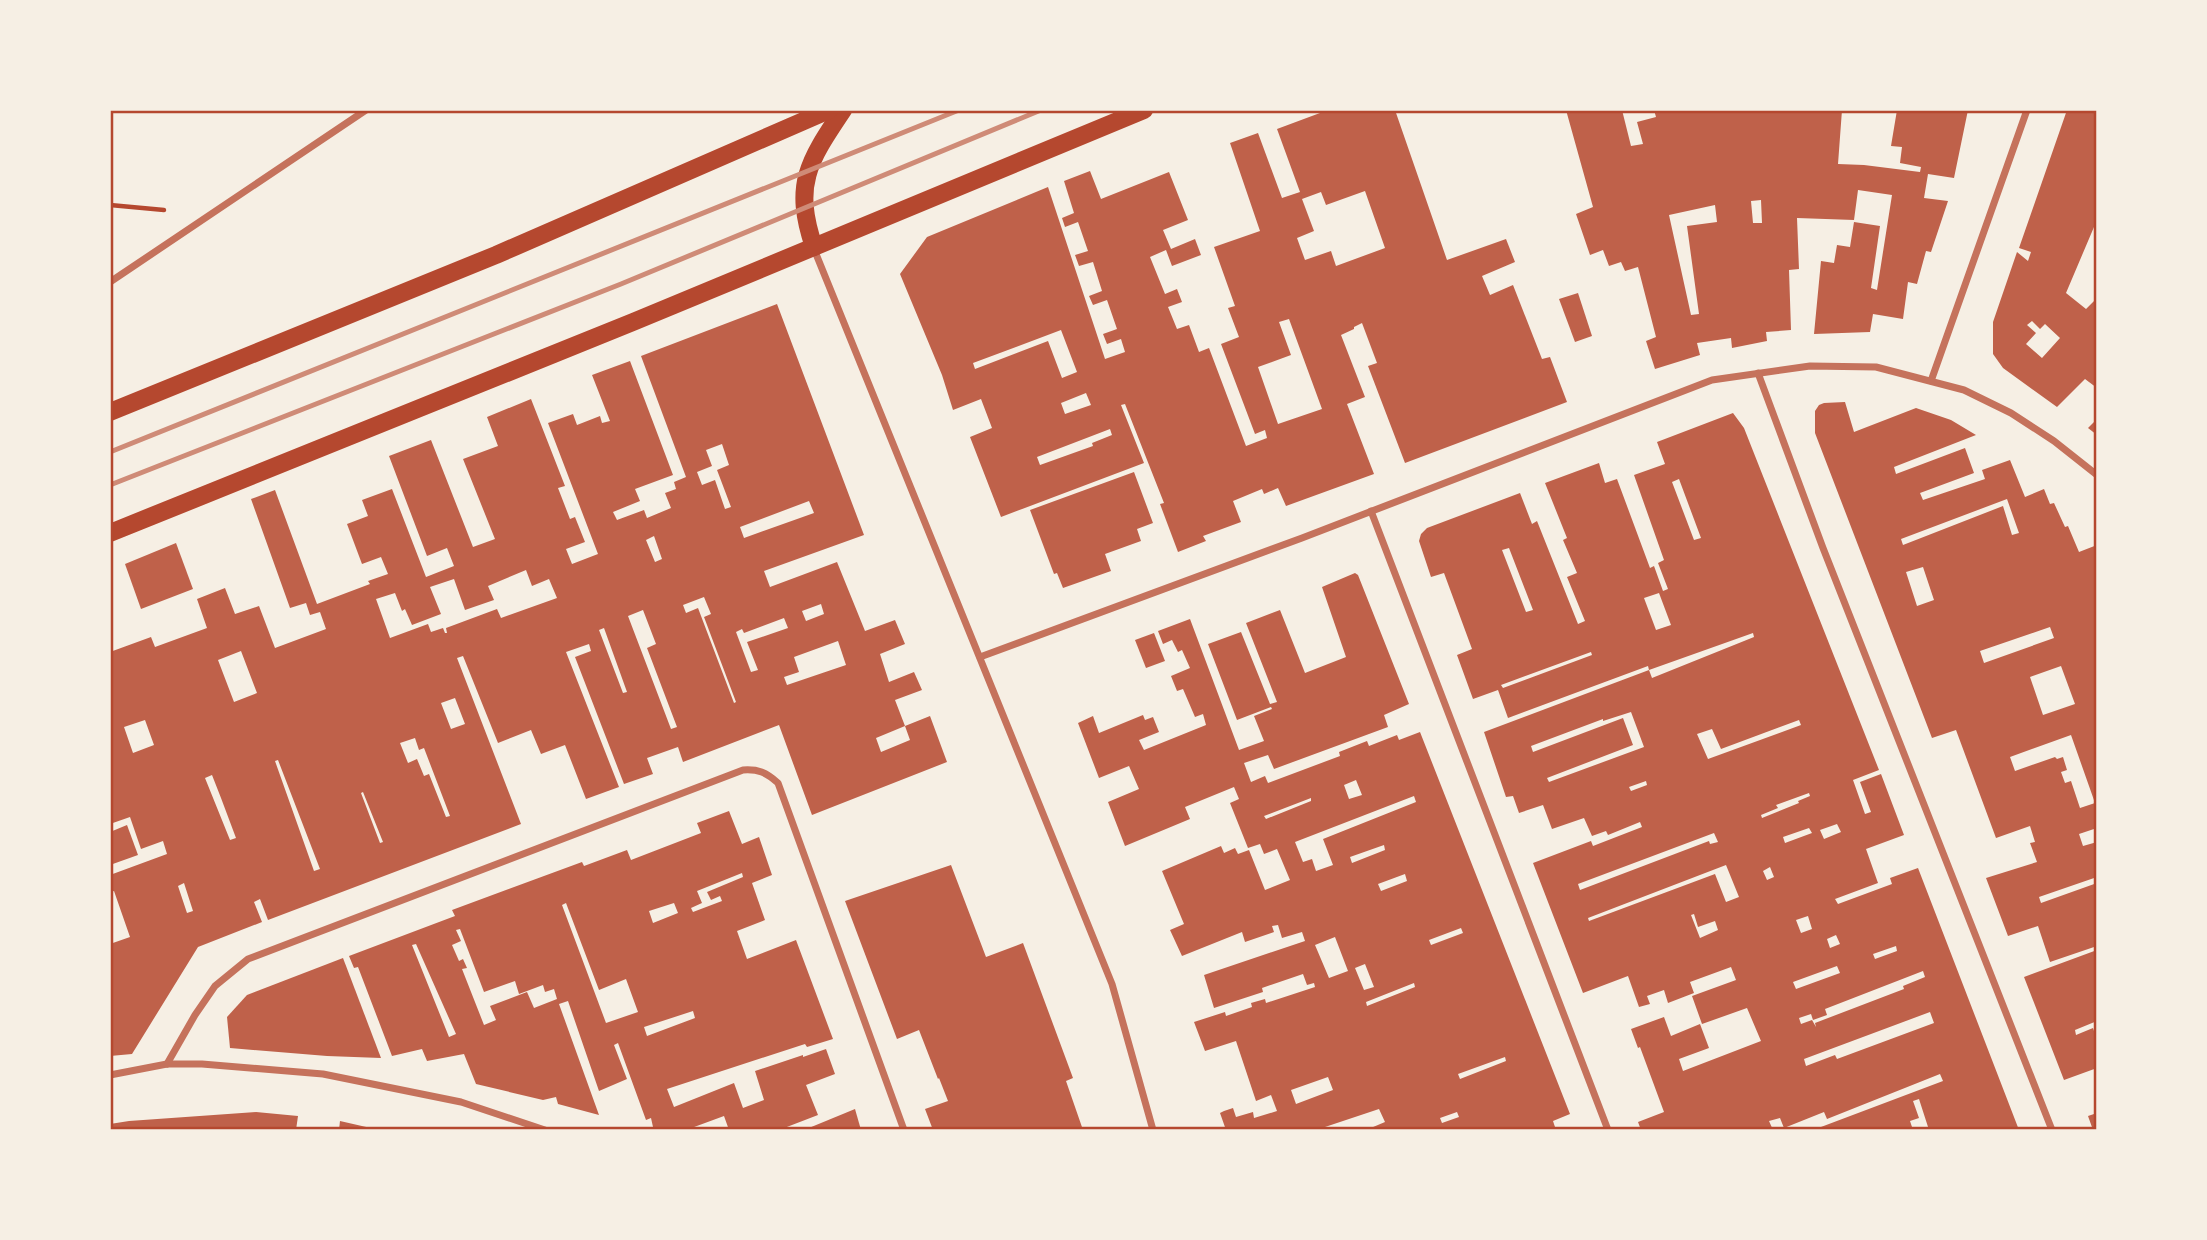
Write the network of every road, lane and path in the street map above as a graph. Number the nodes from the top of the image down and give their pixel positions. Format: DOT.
graph roads {
  1 [pos="366,110"];
  2 [pos="829,110"];
  3 [pos="844,110"];
  4 [pos="1144,110"];
  5 [pos="2027,110"];
  6 [pos="814,247"];
  7 [pos="110,282"];
  8 [pos="1758,373"];
  9 [pos="1931,381"];
  10 [pos="110,412"];
  11 [pos="2097,475"];
  12 [pos="1371,511"];
  13 [pos="110,533"];
  14 [pos="980,657"];
  15 [pos="167,1064"];
  16 [pos="110,1075"];
  17 [pos="545,1130"];
  18 [pos="904,1130"];
  19 [pos="1153,1130"];
  20 [pos="1608,1130"];
  21 [pos="2052,1130"];
  1 -- 7 [label="street"];
  2 -- 10 [label="main road"];
  3 -- 6 [label="main road"];
  4 -- 6 [label="main road"];
  5 -- 9 [label="street"];
  6 -- 13 [label="main road"];
  6 -- 14 [label="street"];
  8 -- 9 [label="street"];
  8 -- 12 [label="street"];
  8 -- 21 [label="street"];
  9 -- 11 [label="street"];
  12 -- 14 [label="street"];
  12 -- 20 [label="street"];
  14 -- 19 [label="street"];
  15 -- 16 [label="street"];
  15 -- 17 [label="street"];
  15 -- 18 [label="street"];
}
